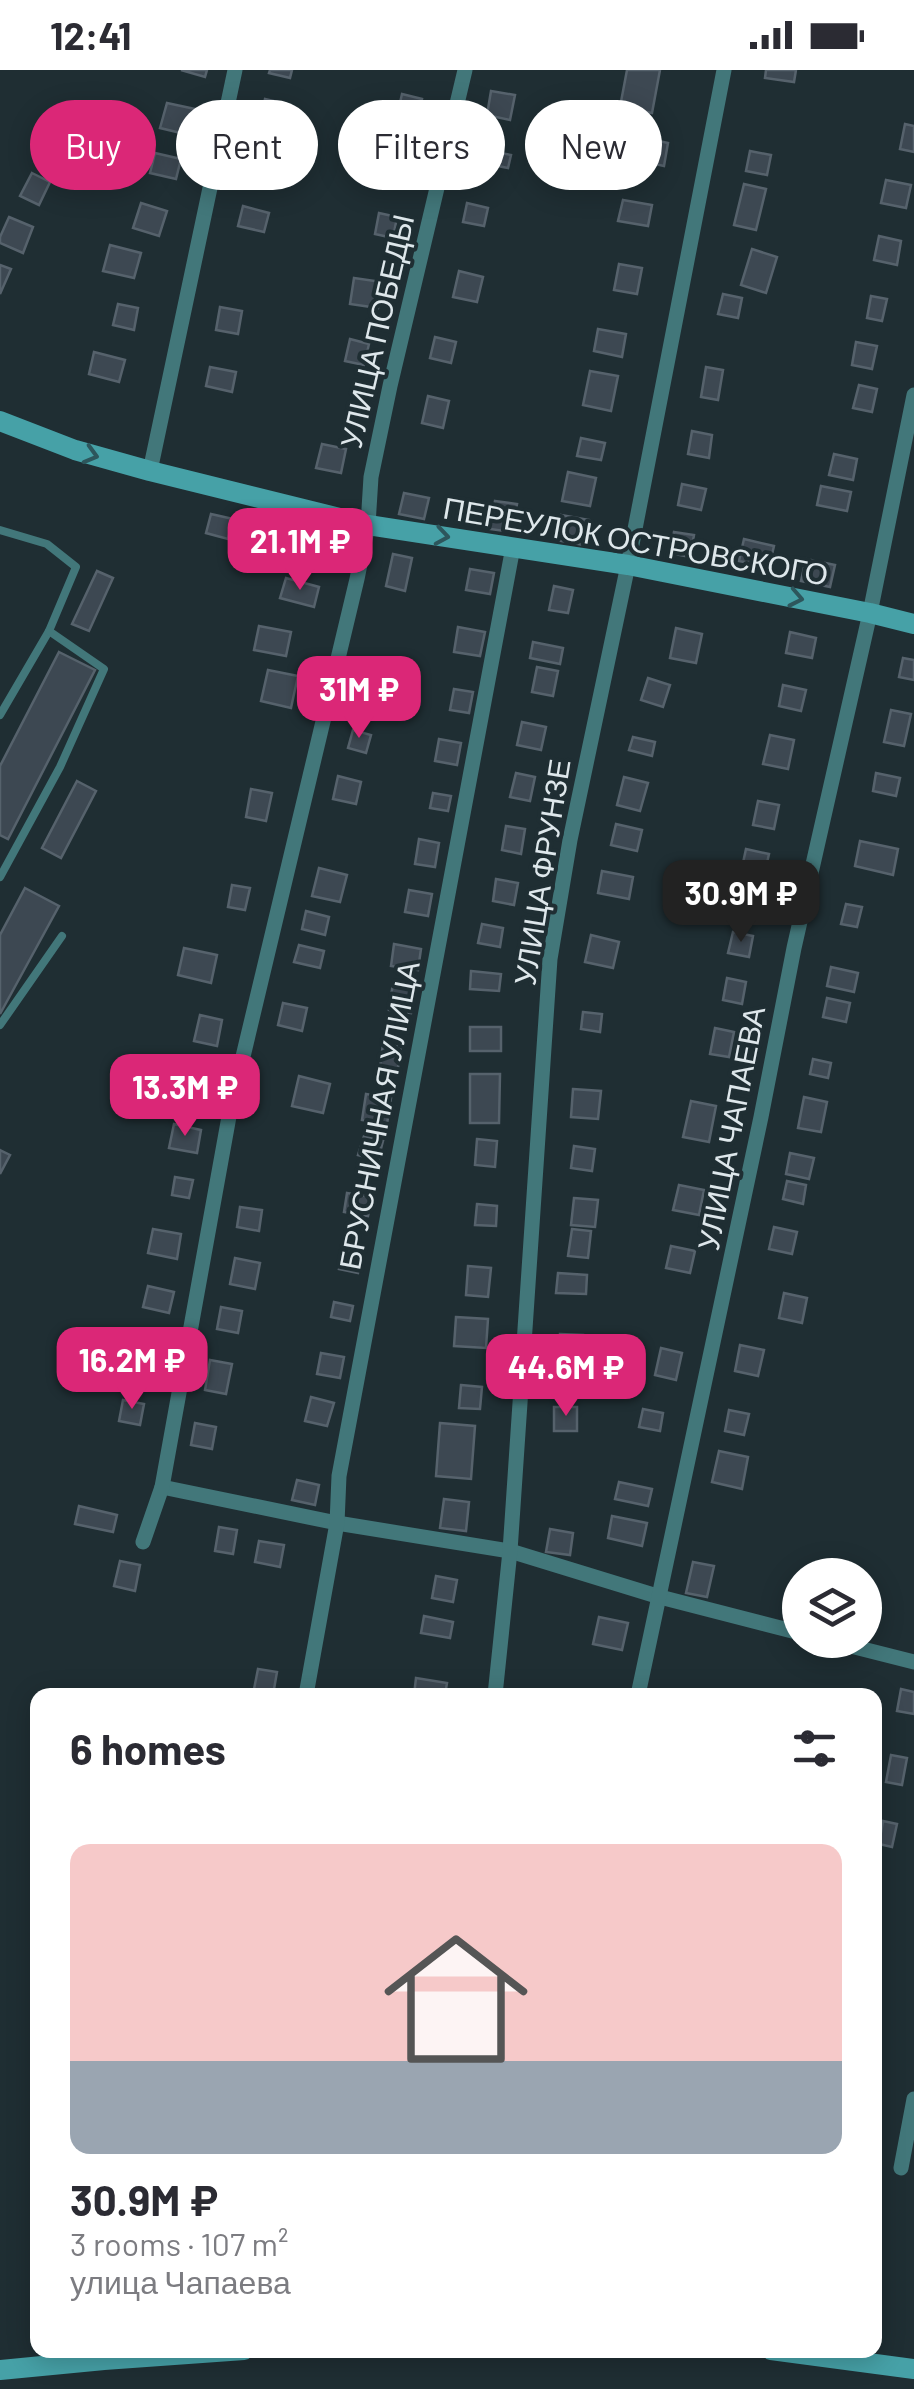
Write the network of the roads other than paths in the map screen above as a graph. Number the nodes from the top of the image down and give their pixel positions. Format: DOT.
graph roads {
  1 [pos="236,70"];
  2 [pos="465,70"];
  3 [pos="724,70"];
  4 [pos="914,395"];
  5 [pos="0,421"];
  6 [pos="150,471"];
  7 [pos="368,524"];
  8 [pos="3,531"];
  9 [pos="0,544"];
  10 [pos="513,547"];
  11 [pos="628,565"];
  12 [pos="870,613"];
  13 [pos="914,624"];
  14 [pos="49,631"];
  15 [pos="0,715"];
  16 [pos="0,877"];
  17 [pos="62,936"];
  18 [pos="0,1025"];
  19 [pos="162,1487"];
  20 [pos="337,1523"];
  21 [pos="143,1542"];
  22 [pos="510,1552"];
  23 [pos="660,1597"];
  24 [pos="782,1628"];
  25 [pos="882,1654"];
  26 [pos="914,1662"];
  27 [pos="307,1688"];
  28 [pos="496,1688"];
  29 [pos="640,1688"];
  30 [pos="914,2100"];
  31 [pos="900,2168"];
  32 [pos="132,2358"];
  33 [pos="831,2358"];
  34 [pos="914,2369"];
  35 [pos="0,2370"];
  1 -- 6 [label="street"];
  2 -- 7 [label="street, УЛИЦА ПОБЕДЫ"];
  3 -- 11 [label="street, УЛИЦА ФРУНЗЕ"];
  4 -- 12 [label="street, УЛИЦА ЧАПАЕВА"];
  5 -- 6 [label="street, ПЕРЕУЛОК ОСТРОВСКОГО, one-way"];
  6 -- 7 [label="street, ПЕРЕУЛОК ОСТРОВСКОГО"];
  7 -- 10 [label="street, ПЕРЕУЛОК ОСТРОВСКОГО, one-way"];
  7 -- 19 [label="street, УЛИЦА ПОБЕДЫ"];
  8 -- 9 [label="lane"];
  8 -- 14 [label="lane"];
  10 -- 11 [label="street, ПЕРЕУЛОК ОСТРОВСКОГО"];
  10 -- 20 [label="street, БРУСНИЧНАЯ УЛИЦА"];
  11 -- 12 [label="street, ПЕРЕУЛОК ОСТРОВСКОГО, one-way"];
  11 -- 22 [label="street, УЛИЦА ФРУНЗЕ"];
  12 -- 13 [label="street, ПЕРЕУЛОК ОСТРОВСКОГО"];
  12 -- 23 [label="street, УЛИЦА ЧАПАЕВА"];
  14 -- 15 [label="lane"];
  14 -- 16 [label="lane"];
  17 -- 18 [label="lane"];
  19 -- 20 [label="street"];
  19 -- 21 [label="street, УЛИЦА ПОБЕДЫ"];
  20 -- 22 [label="street"];
  20 -- 27 [label="street, БРУСНИЧНАЯ УЛИЦА"];
  22 -- 23 [label="street"];
  22 -- 28 [label="street, УЛИЦА ФРУНЗЕ"];
  23 -- 24 [label="street"];
  23 -- 29 [label="street, УЛИЦА ЧАПАЕВА"];
  25 -- 26 [label="street"];
  30 -- 31 [label="street"];
  32 -- 35 [label="street"];
  33 -- 34 [label="street"];
}
